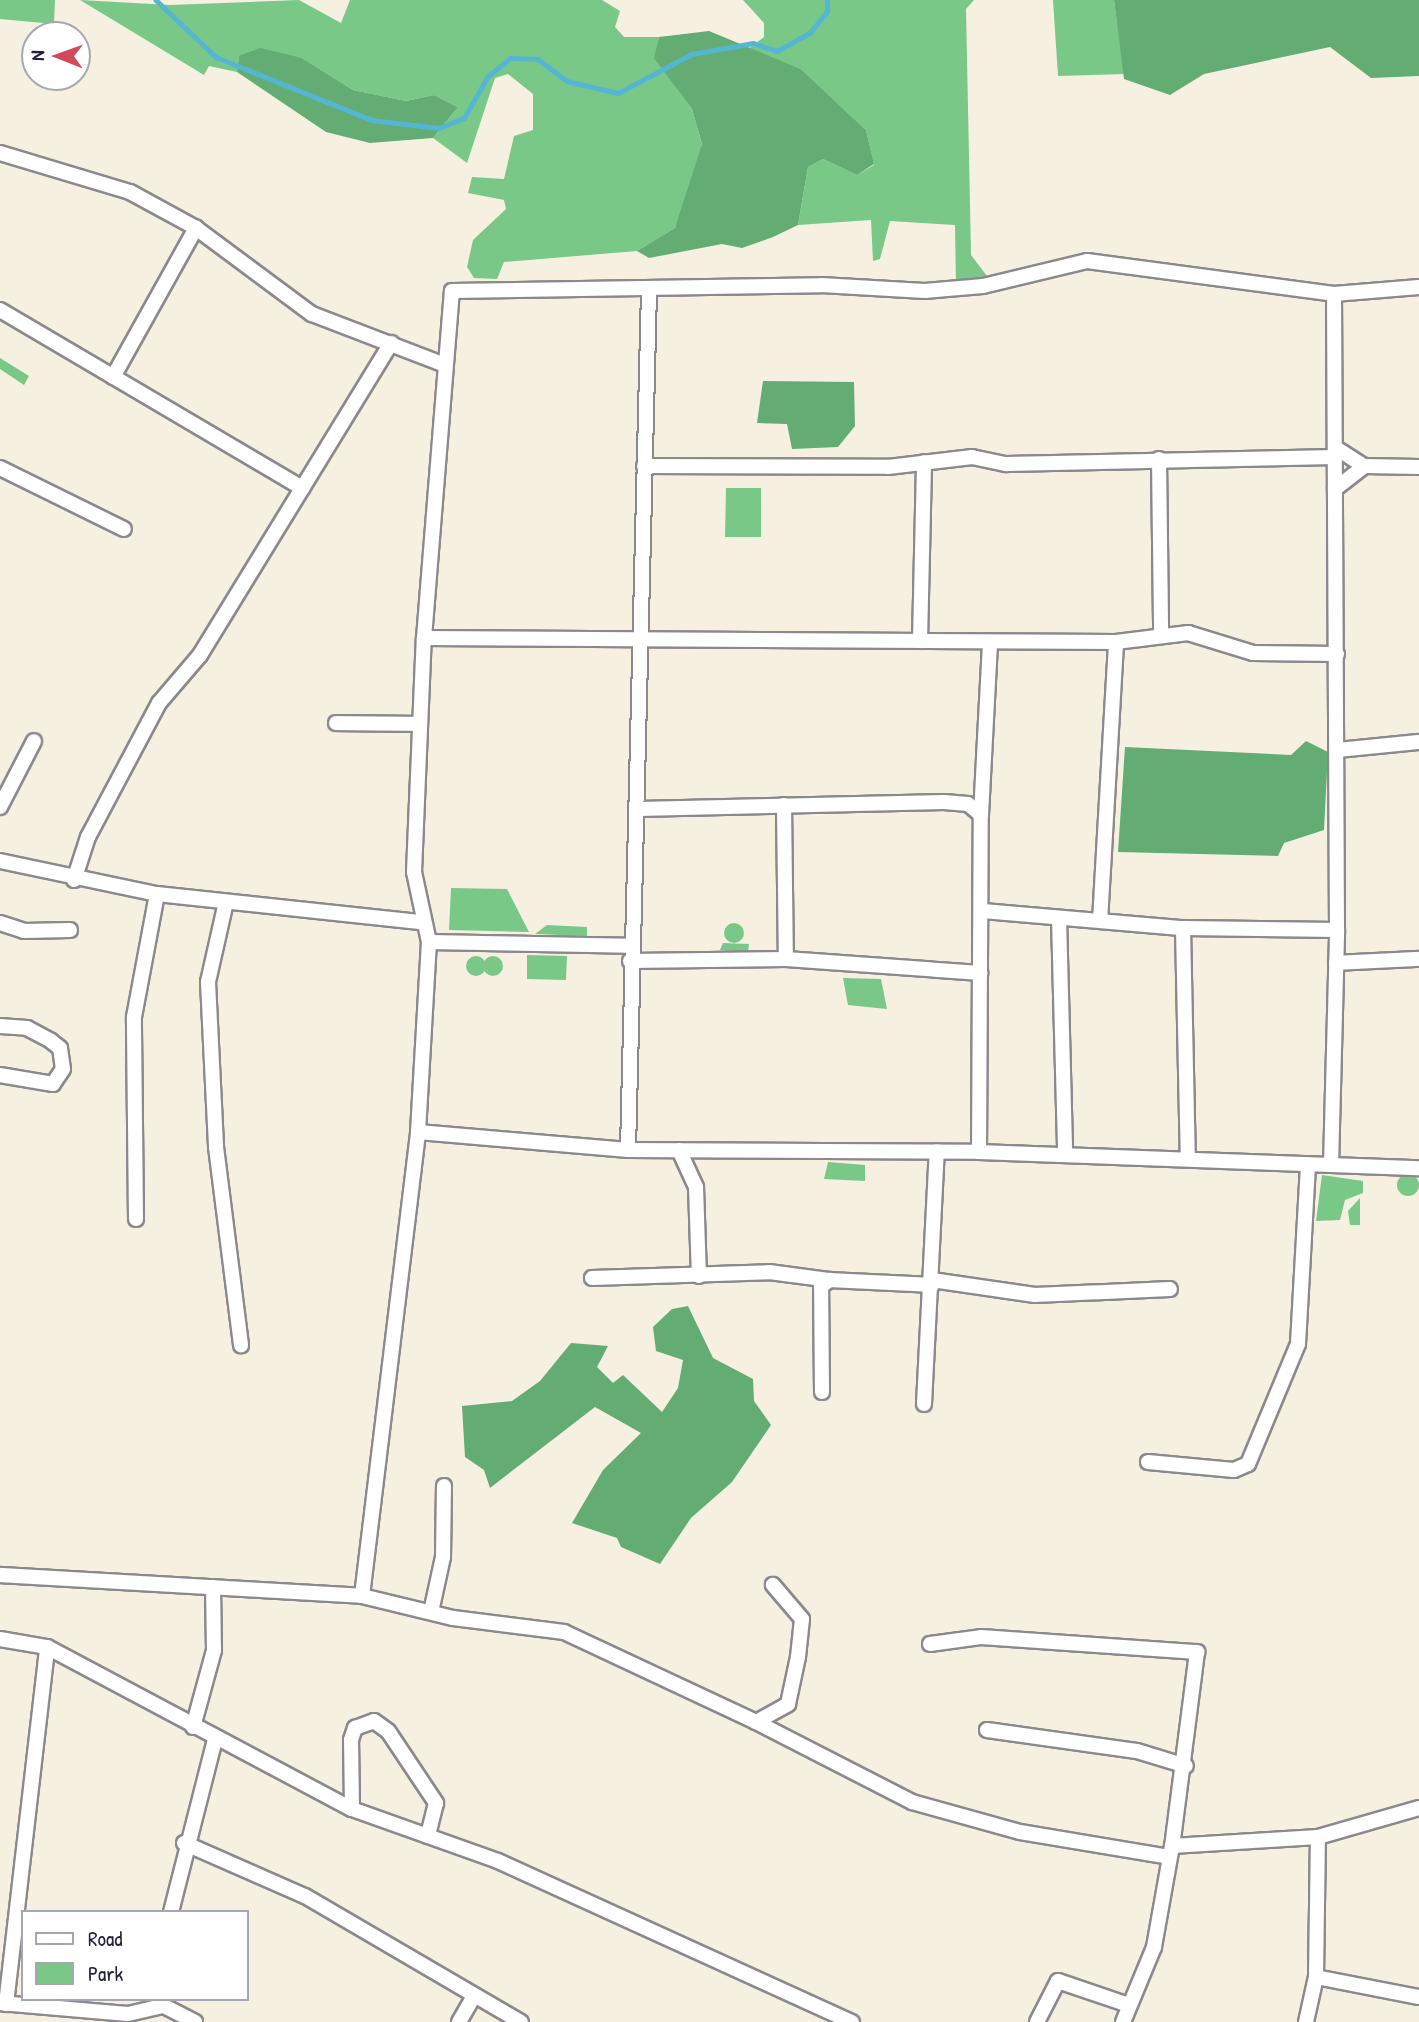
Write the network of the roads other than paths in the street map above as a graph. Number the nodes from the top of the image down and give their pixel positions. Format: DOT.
graph roads {
  1 [pos="0,153"];
  2 [pos="196,228"];
  3 [pos="1419,287"];
  4 [pos="649,290"];
  5 [pos="1334,294"];
  6 [pos="0,310"];
  7 [pos="391,343"];
  8 [pos="442,364"];
  9 [pos="113,377"];
  10 [pos="1336,453"];
  11 [pos="1159,459"];
  12 [pos="923,462"];
  13 [pos="644,466"];
  14 [pos="1364,466"];
  15 [pos="1419,467"];
  16 [pos="0,468"];
  17 [pos="302,488"];
  18 [pos="1335,489"];
  19 [pos="124,530"];
  20 [pos="1161,633"];
  21 [pos="641,636"];
  22 [pos="424,638"];
  23 [pos="920,641"];
  24 [pos="990,642"];
  25 [pos="1115,642"];
  26 [pos="1337,654"];
  27 [pos="336,723"];
  28 [pos="420,724"];
  29 [pos="34,741"];
  30 [pos="1419,742"];
  31 [pos="1338,750"];
  32 [pos="784,805"];
  33 [pos="0,807"];
  34 [pos="638,809"];
  35 [pos="981,816"];
  36 [pos="0,861"];
  37 [pos="74,880"];
  38 [pos="157,894"];
  39 [pos="226,902"];
  40 [pos="983,911"];
  41 [pos="1059,918"];
  42 [pos="1100,921"];
  43 [pos="420,922"];
  44 [pos="0,924"];
  45 [pos="1183,928"];
  46 [pos="69,930"];
  47 [pos="1337,930"];
  48 [pos="429,942"];
  49 [pos="629,946"];
  50 [pos="786,959"];
  51 [pos="1419,959"];
  52 [pos="629,961"];
  53 [pos="1336,963"];
  54 [pos="980,973"];
  55 [pos="0,1026"];
  56 [pos="0,1075"];
  57 [pos="418,1132"];
  58 [pos="628,1150"];
  59 [pos="679,1150"];
  60 [pos="937,1151"];
  61 [pos="979,1152"];
  62 [pos="1065,1154"];
  63 [pos="1188,1159"];
  64 [pos="1308,1164"];
  65 [pos="1331,1165"];
  66 [pos="1419,1168"];
  67 [pos="136,1219"];
  68 [pos="699,1276"];
  69 [pos="592,1278"];
  70 [pos="831,1280"];
  71 [pos="932,1283"];
  72 [pos="1171,1289"];
  73 [pos="241,1345"];
  74 [pos="822,1392"];
  75 [pos="924,1404"];
  76 [pos="1148,1462"];
  77 [pos="444,1486"];
  78 [pos="0,1575"];
  79 [pos="773,1585"];
  80 [pos="213,1587"];
  81 [pos="362,1596"];
  82 [pos="431,1612"];
  83 [pos="0,1639"];
  84 [pos="930,1644"];
  85 [pos="47,1647"];
  86 [pos="756,1722"];
  87 [pos="192,1727"];
  88 [pos="987,1730"];
  89 [pos="215,1740"];
  90 [pos="1186,1766"];
  91 [pos="1419,1808"];
  92 [pos="352,1809"];
  93 [pos="428,1836"];
  94 [pos="1318,1837"];
  95 [pos="184,1843"];
  96 [pos="1170,1851"];
  97 [pos="171,1910"];
  98 [pos="1316,1977"];
  99 [pos="474,1996"];
  100 [pos="1419,1997"];
  101 [pos="164,2003"];
  102 [pos="3,2004"];
  103 [pos="1129,2006"];
  104 [pos="195,2022"];
  105 [pos="459,2022"];
  106 [pos="520,2022"];
  107 [pos="852,2022"];
  108 [pos="1037,2022"];
  109 [pos="1123,2022"];
  110 [pos="1306,2022"];
  1 -- 2 [label="street"];
  2 -- 7 [label="street"];
  2 -- 9 [label="street"];
  3 -- 5 [label="street"];
  4 -- 5 [label="street"];
  4 -- 8 [label="street"];
  4 -- 13 [label="street"];
  5 -- 10 [label="street"];
  6 -- 9 [label="street"];
  7 -- 8 [label="street"];
  7 -- 17 [label="street"];
  8 -- 22 [label="street"];
  9 -- 17 [label="street"];
  10 -- 11 [label="street"];
  10 -- 14 [label="street"];
  10 -- 18 [label="street"];
  11 -- 12 [label="street"];
  11 -- 20 [label="street"];
  12 -- 13 [label="street"];
  12 -- 23 [label="street"];
  13 -- 21 [label="street"];
  14 -- 15 [label="street"];
  14 -- 18 [label="street"];
  16 -- 19 [label="street"];
  17 -- 37 [label="street"];
  18 -- 26 [label="street"];
  20 -- 25 [label="street"];
  20 -- 26 [label="street"];
  21 -- 22 [label="street"];
  21 -- 23 [label="street"];
  21 -- 34 [label="street"];
  22 -- 28 [label="street"];
  23 -- 24 [label="street"];
  24 -- 25 [label="street"];
  24 -- 35 [label="street"];
  25 -- 42 [label="street"];
  26 -- 31 [label="street"];
  27 -- 28 [label="street"];
  28 -- 43 [label="street"];
  29 -- 33 [label="street"];
  30 -- 31 [label="street"];
  31 -- 47 [label="street"];
  32 -- 34 [label="street"];
  32 -- 35 [label="street"];
  32 -- 50 [label="street"];
  34 -- 49 [label="street"];
  35 -- 40 [label="street"];
  36 -- 37 [label="street"];
  37 -- 38 [label="street"];
  38 -- 39 [label="street"];
  38 -- 67 [label="street"];
  39 -- 43 [label="street"];
  39 -- 73 [label="street"];
  40 -- 41 [label="street"];
  40 -- 54 [label="street"];
  41 -- 42 [label="street"];
  41 -- 62 [label="street"];
  42 -- 45 [label="street"];
  43 -- 48 [label="street"];
  44 -- 46 [label="street"];
  45 -- 47 [label="street"];
  45 -- 63 [label="street"];
  47 -- 53 [label="street"];
  48 -- 49 [label="street"];
  48 -- 57 [label="street"];
  49 -- 52 [label="street"];
  50 -- 52 [label="street"];
  50 -- 54 [label="street"];
  51 -- 53 [label="street"];
  52 -- 58 [label="street"];
  53 -- 65 [label="street"];
  54 -- 61 [label="street"];
  55 -- 56 [label="street"];
  57 -- 58 [label="street"];
  57 -- 81 [label="street"];
  58 -- 59 [label="street"];
  59 -- 60 [label="street"];
  59 -- 68 [label="street"];
  60 -- 61 [label="street"];
  60 -- 71 [label="street"];
  61 -- 62 [label="street"];
  62 -- 63 [label="street"];
  63 -- 64 [label="street"];
  64 -- 65 [label="street"];
  64 -- 76 [label="street"];
  65 -- 66 [label="street"];
  68 -- 69 [label="street"];
  68 -- 70 [label="street"];
  70 -- 71 [label="street"];
  70 -- 74 [label="street"];
  71 -- 72 [label="street"];
  71 -- 75 [label="street"];
  77 -- 82 [label="street"];
  78 -- 80 [label="street"];
  79 -- 86 [label="street"];
  80 -- 81 [label="street"];
  80 -- 87 [label="street"];
  81 -- 82 [label="street"];
  82 -- 86 [label="street"];
  83 -- 85 [label="street"];
  84 -- 90 [label="street"];
  85 -- 87 [label="street"];
  85 -- 102 [label="street"];
  86 -- 96 [label="street"];
  87 -- 89 [label="street"];
  88 -- 90 [label="street"];
  89 -- 92 [label="street"];
  89 -- 95 [label="street"];
  90 -- 96 [label="street"];
  91 -- 94 [label="street"];
  92 -- 93 [label="street"];
  92 -- 93 [label="street"];
  93 -- 107 [label="street"];
  94 -- 96 [label="street"];
  94 -- 98 [label="street"];
  95 -- 97 [label="street"];
  95 -- 99 [label="street"];
  96 -- 103 [label="street"];
  98 -- 100 [label="street"];
  98 -- 110 [label="street"];
  99 -- 105 [label="street"];
  99 -- 106 [label="street"];
  101 -- 102 [label="street"];
  101 -- 104 [label="street"];
  103 -- 108 [label="street"];
  103 -- 109 [label="street"];
}
